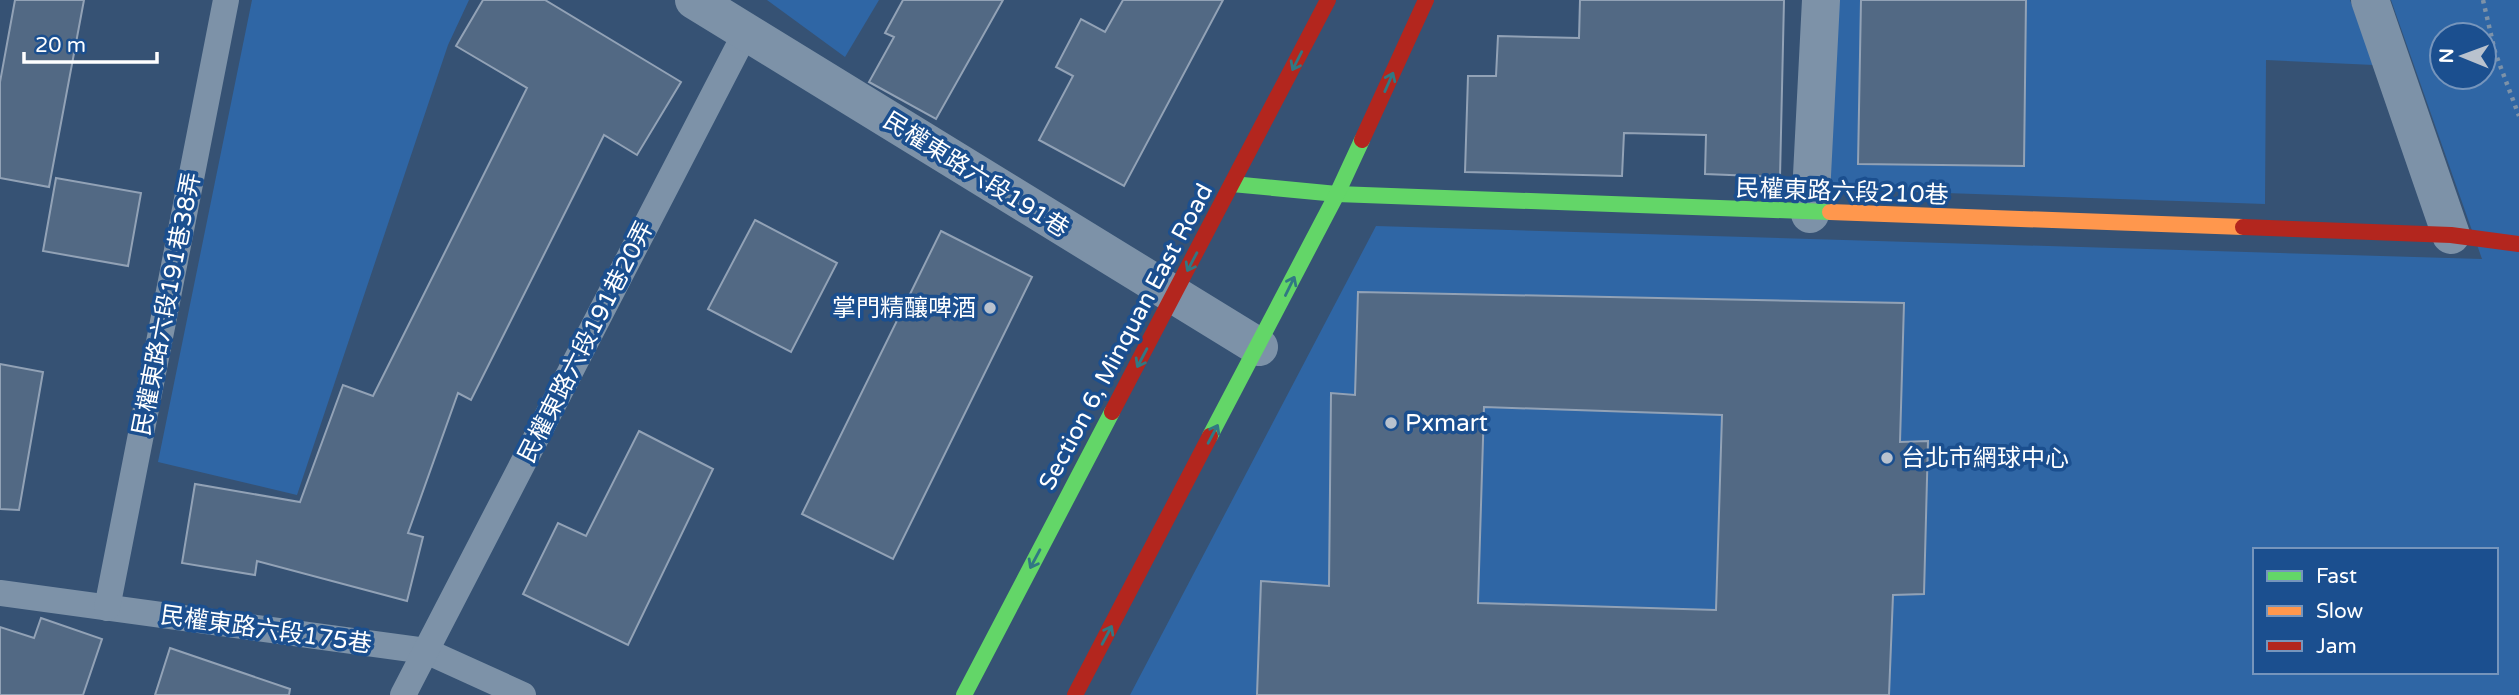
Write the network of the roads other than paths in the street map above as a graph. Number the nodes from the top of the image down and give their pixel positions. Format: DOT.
graph roads {
  1 [pos="226,0"];
  2 [pos="694,0"];
  3 [pos="1328,0"];
  4 [pos="1426,0"];
  5 [pos="1821,0"];
  6 [pos="2370,0"];
  7 [pos="746,32"];
  8 [pos="1232,184"];
  9 [pos="1337,194"];
  10 [pos="1810,214"];
  11 [pos="2451,235"];
  12 [pos="2519,244"];
  13 [pos="1173,297"];
  14 [pos="1259,347"];
  15 [pos="0,593"];
  16 [pos="107,608"];
  17 [pos="426,651"];
  18 [pos="403,695"];
  19 [pos="523,695"];
  20 [pos="964,695"];
  21 [pos="1074,695"];
  1 -- 16 [label="lane, 民權東路六段191巷38弄"];
  2 -- 7 [label="street, 民權東路六段191巷"];
  3 -- 8 [label="main road, Section 6, Minquan East Road, one-way"];
  9 -- 4 [label="main road, one-way"];
  5 -- 10 [label="street"];
  6 -- 11 [label="street"];
  7 -- 13 [label="street, 民權東路六段191巷"];
  7 -- 17 [label="lane, 民權東路六段191巷20弄"];
  8 -- 9 [label="main road, 民權東路六段210巷"];
  8 -- 13 [label="main road, Section 6, Minquan East Road, one-way"];
  9 -- 10 [label="main road, 民權東路六段210巷"];
  14 -- 9 [label="main road, one-way"];
  10 -- 11 [label="main road, 民權東路六段210巷"];
  11 -- 12 [label="main road, 民權東路六段210巷"];
  13 -- 14 [label="street, 民權東路六段191巷"];
  13 -- 20 [label="main road, Section 6, Minquan East Road, one-way"];
  21 -- 14 [label="main road, one-way"];
  15 -- 16 [label="lane, 民權東路六段175巷"];
  16 -- 17 [label="lane, 民權東路六段175巷"];
  17 -- 18 [label="lane, 民權東路六段191巷20弄"];
  17 -- 19 [label="lane, 民權東路六段175巷"];
}
